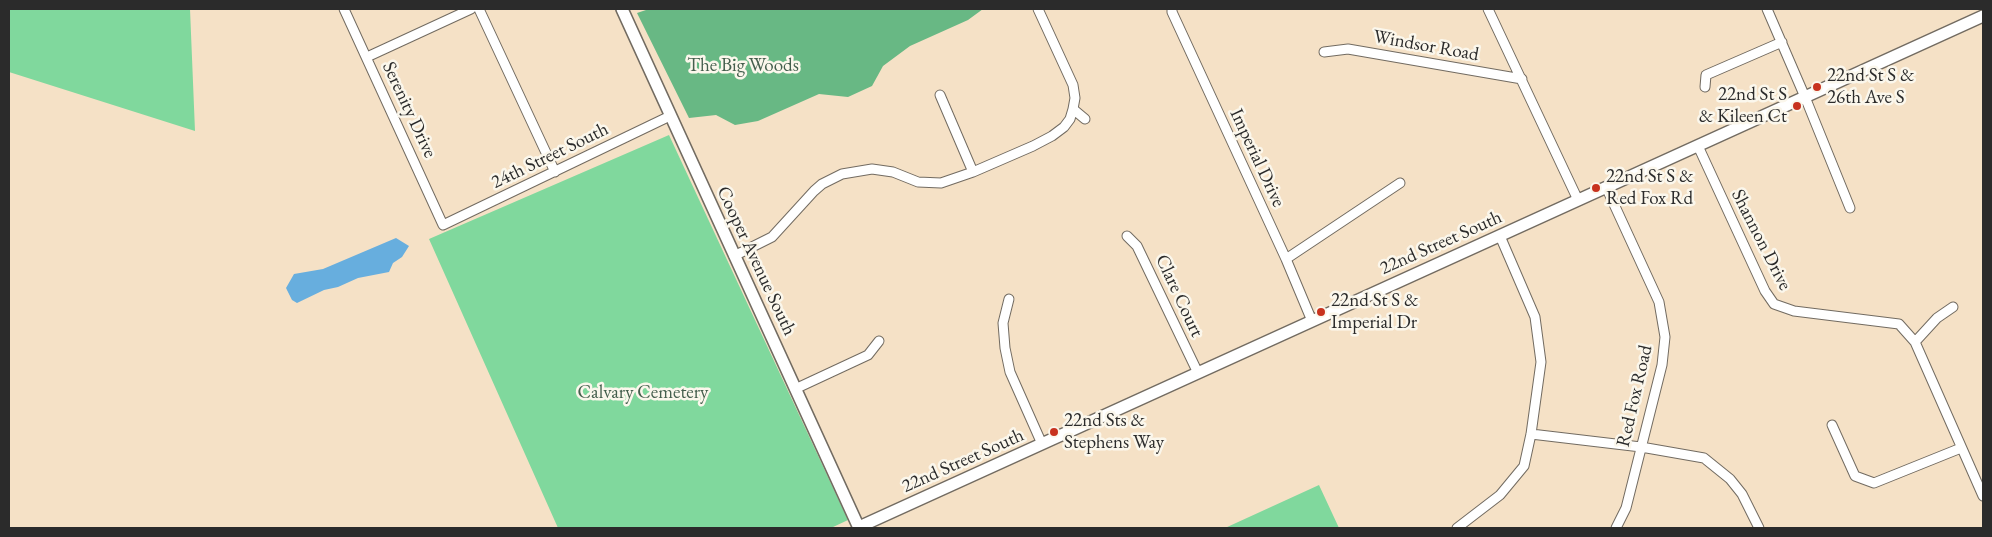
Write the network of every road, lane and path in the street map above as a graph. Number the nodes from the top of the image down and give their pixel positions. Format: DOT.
graph roads {
  1 [pos="344,9"];
  2 [pos="471,9"];
  3 [pos="479,9"];
  4 [pos="622,9"];
  5 [pos="1038,9"];
  6 [pos="1172,9"];
  7 [pos="1488,9"];
  8 [pos="1766,9"];
  9 [pos="1983,16"];
  10 [pos="1782,42"];
  11 [pos="1324,52"];
  12 [pos="367,57"];
  13 [pos="1522,79"];
  14 [pos="1704,87"];
  15 [pos="940,95"];
  16 [pos="1806,96"];
  17 [pos="1073,109"];
  18 [pos="670,116"];
  19 [pos="1085,118"];
  20 [pos="1698,146"];
  21 [pos="555,172"];
  22 [pos="973,172"];
  23 [pos="1400,183"];
  24 [pos="1607,189"];
  25 [pos="1578,200"];
  26 [pos="1850,208"];
  27 [pos="443,224"];
  28 [pos="1127,236"];
  29 [pos="1500,236"];
  30 [pos="734,256"];
  31 [pos="1286,258"];
  32 [pos="1008,299"];
  33 [pos="1953,307"];
  34 [pos="1312,321"];
  35 [pos="879,341"];
  36 [pos="1915,342"];
  37 [pos="1198,373"];
  38 [pos="795,389"];
  39 [pos="1832,425"];
  40 [pos="1531,434"];
  41 [pos="1042,444"];
  42 [pos="1641,447"];
  43 [pos="1961,448"];
  44 [pos="1983,496"];
  45 [pos="859,528"];
  46 [pos="1457,528"];
  47 [pos="1616,528"];
  48 [pos="1759,528"];
  1 -- 12 [label="street, Serenity Drive"];
  2 -- 12 [label="street"];
  3 -- 21 [label="street"];
  4 -- 18 [label="street, Cooper Avenue South"];
  5 -- 17 [label="street"];
  6 -- 31 [label="street, Imperial Drive"];
  7 -- 13 [label="street"];
  8 -- 10 [label="street"];
  9 -- 16 [label="street, 22nd Street South"];
  10 -- 14 [label="street"];
  10 -- 16 [label="street"];
  11 -- 13 [label="street, Windsor Road"];
  12 -- 27 [label="street, Serenity Drive"];
  13 -- 25 [label="street"];
  15 -- 22 [label="street"];
  16 -- 20 [label="street, 22nd Street South"];
  16 -- 26 [label="street"];
  17 -- 19 [label="street"];
  17 -- 22 [label="street"];
  18 -- 21 [label="street, 24th Street South"];
  18 -- 30 [label="street, Cooper Avenue South"];
  20 -- 24 [label="street, 22nd Street South"];
  20 -- 36 [label="street, Shannon Drive"];
  21 -- 27 [label="street, 24th Street South"];
  22 -- 30 [label="street"];
  23 -- 31 [label="street"];
  24 -- 25 [label="street, 22nd Street South"];
  24 -- 42 [label="street, Red Fox Road"];
  25 -- 29 [label="street, 22nd Street South"];
  28 -- 37 [label="street, Clare Court"];
  29 -- 34 [label="street, 22nd Street South"];
  29 -- 40 [label="street"];
  30 -- 38 [label="street, Cooper Avenue South"];
  31 -- 34 [label="street, Imperial Drive"];
  32 -- 41 [label="street"];
  33 -- 36 [label="street"];
  34 -- 37 [label="street, 22nd Street South"];
  35 -- 38 [label="street"];
  36 -- 43 [label="street, Shannon Drive"];
  37 -- 41 [label="street, 22nd Street South"];
  38 -- 45 [label="street, Cooper Avenue South"];
  39 -- 43 [label="street"];
  40 -- 42 [label="street"];
  40 -- 46 [label="street"];
  41 -- 45 [label="street, 22nd Street South"];
  42 -- 47 [label="street, Red Fox Road"];
  42 -- 48 [label="street"];
  43 -- 44 [label="street, Shannon Drive"];
}
